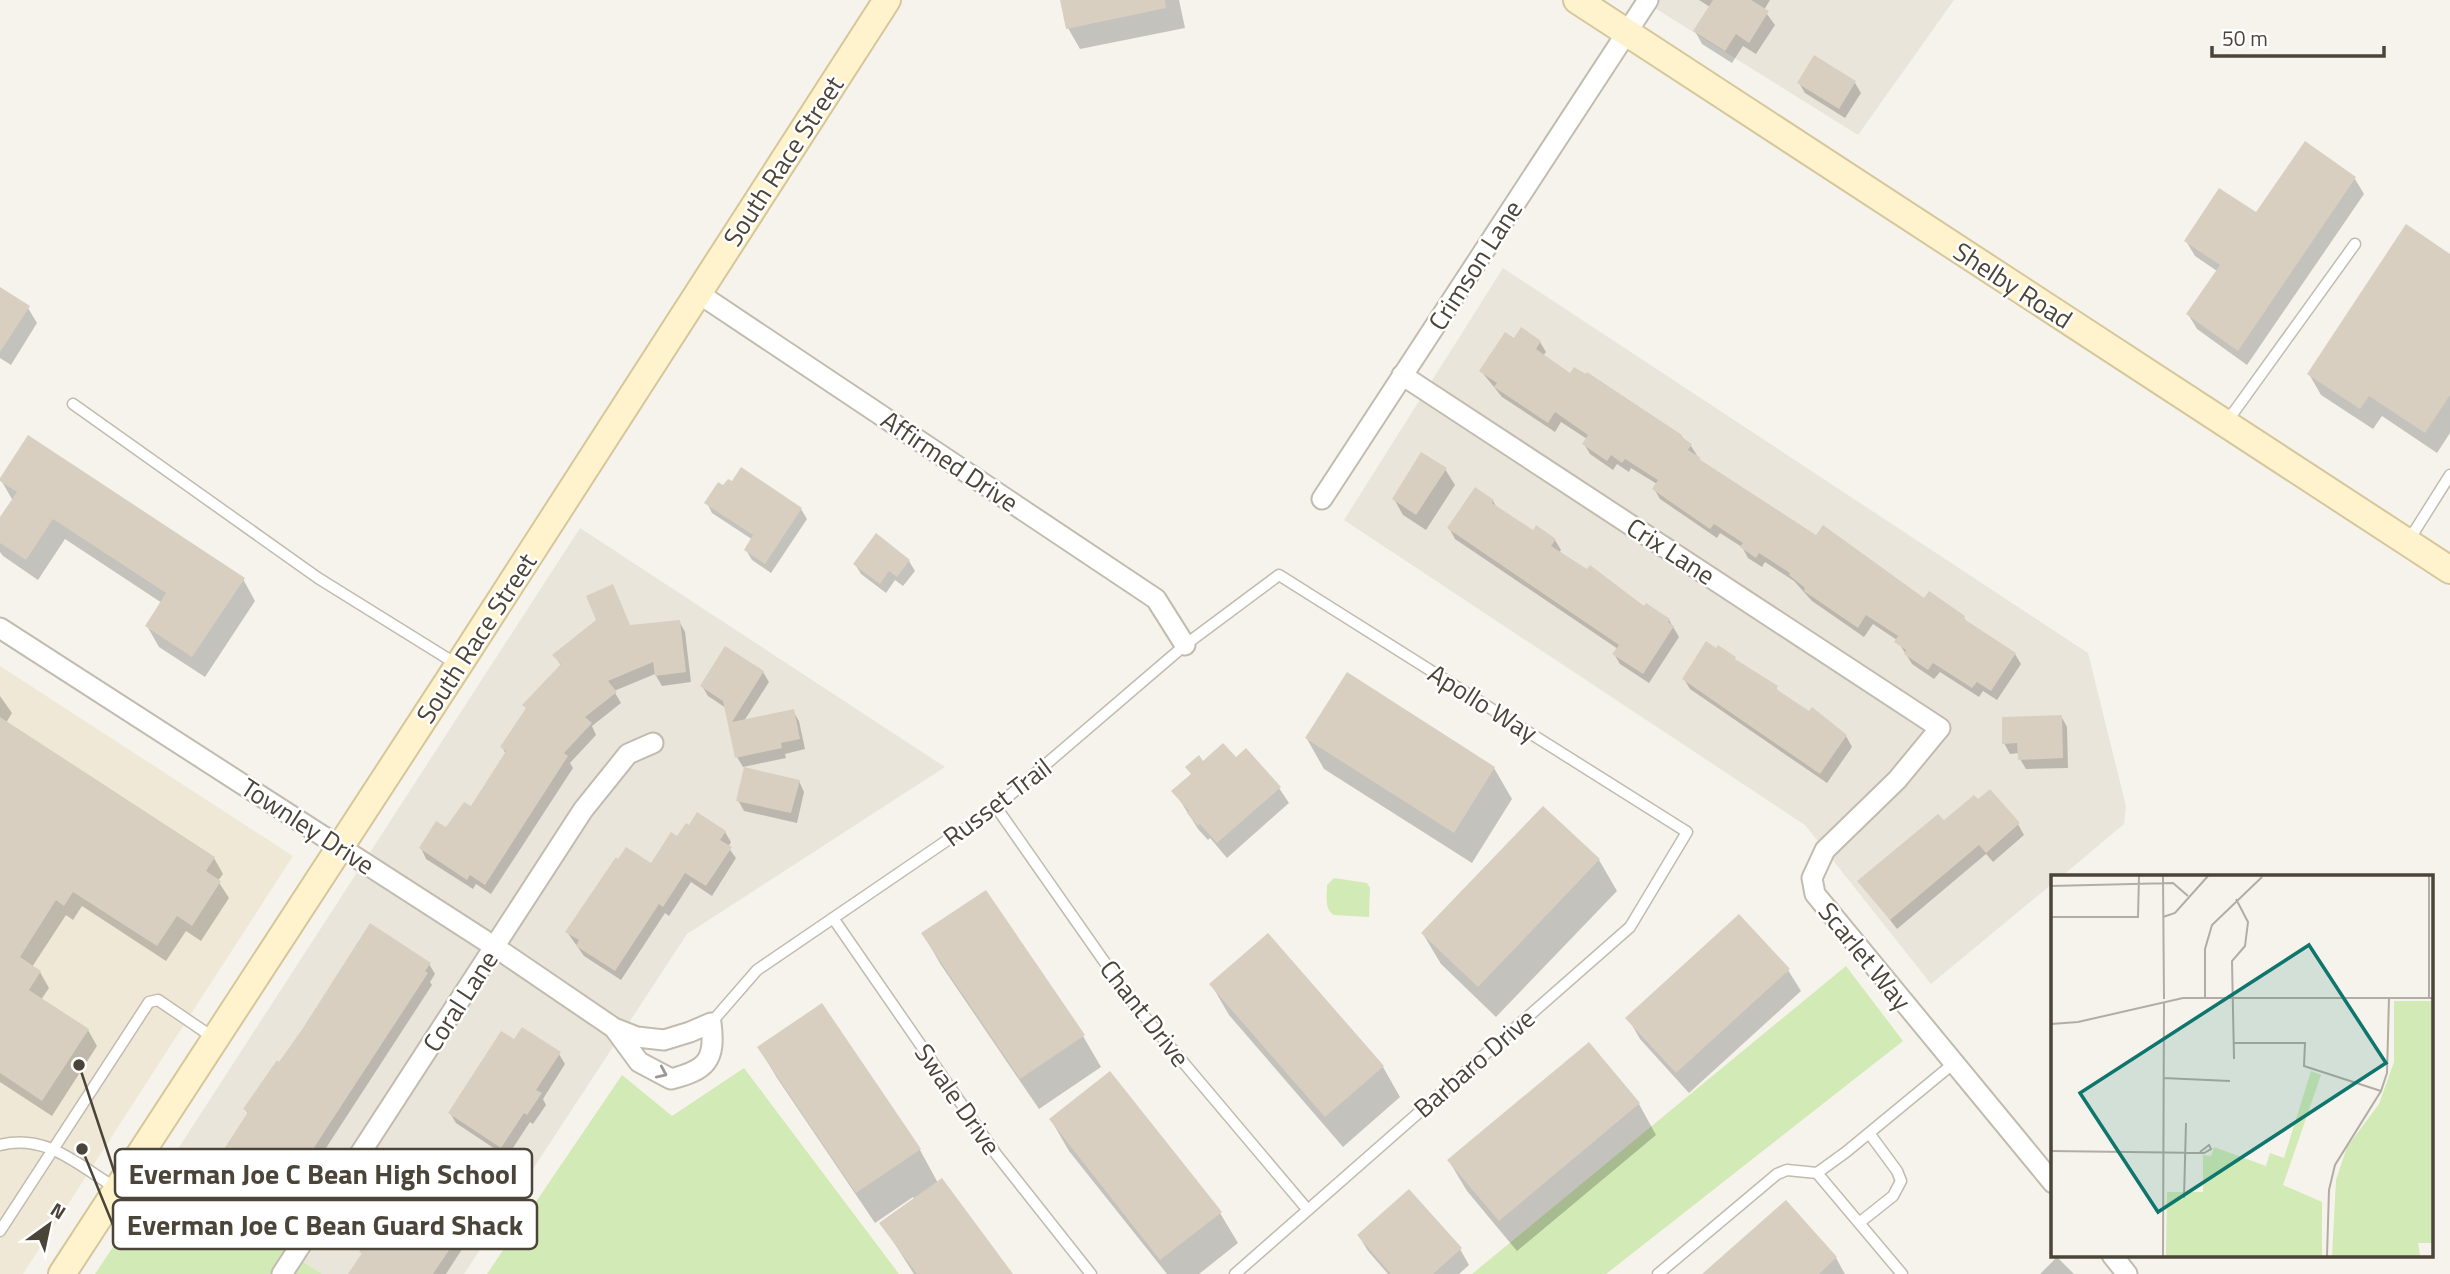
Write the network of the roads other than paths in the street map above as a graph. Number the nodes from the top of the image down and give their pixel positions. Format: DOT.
graph roads {
  1 [pos="887,0"];
  2 [pos="1577,0"];
  3 [pos="1648,0"];
  4 [pos="1628,33"];
  5 [pos="2355,244"];
  6 [pos="698,293"];
  7 [pos="1402,375"];
  8 [pos="73,404"];
  9 [pos="2225,423"];
  10 [pos="2450,475"];
  11 [pos="1322,499"];
  12 [pos="2407,542"];
  13 [pos="2450,570"];
  14 [pos="1279,575"];
  15 [pos="0,628"];
  16 [pos="1185,645"];
  17 [pos="458,666"];
  18 [pos="1940,728"];
  19 [pos="653,743"];
  20 [pos="996,807"];
  21 [pos="1687,832"];
  22 [pos="339,846"];
  23 [pos="833,918"];
  24 [pos="495,947"];
  25 [pos="711,1023"];
  26 [pos="614,1028"];
  27 [pos="214,1039"];
  28 [pos="1954,1063"];
  29 [pos="1869,1133"];
  30 [pos="0,1145"];
  31 [pos="53,1148"];
  32 [pos="1817,1173"];
  33 [pos="2051,1181"];
  34 [pos="117,1189"];
  35 [pos="1307,1209"];
  36 [pos="1859,1223"];
  37 [pos="0,1231"];
  38 [pos="2113,1256"];
  39 [pos="62,1274"];
  40 [pos="282,1274"];
  41 [pos="1091,1274"];
  42 [pos="1235,1274"];
  43 [pos="1658,1274"];
  44 [pos="1902,1274"];
  45 [pos="2127,1274"];
  1 -- 6 [label="street, South Race Street"];
  2 -- 4 [label="street, Shelby Road"];
  3 -- 4 [label="street, Crimson Lane"];
  4 -- 7 [label="street, Crimson Lane"];
  4 -- 9 [label="street, Shelby Road"];
  5 -- 9 [label="lane"];
  6 -- 16 [label="street, Affirmed Drive"];
  6 -- 17 [label="street, South Race Street"];
  7 -- 11 [label="street, Crimson Lane"];
  7 -- 18 [label="street, Crix Lane"];
  8 -- 17 [label="lane"];
  9 -- 12 [label="street, Shelby Road"];
  10 -- 12 [label="lane"];
  12 -- 13 [label="street, Shelby Road"];
  14 -- 16 [label="lane, Russet Trail"];
  14 -- 21 [label="lane, Apollo Way"];
  15 -- 22 [label="street, Townley Drive"];
  16 -- 20 [label="lane, Russet Trail"];
  17 -- 22 [label="street, South Race Street"];
  18 -- 28 [label="street, Scarlet Way"];
  19 -- 24 [label="street, Coral Lane"];
  20 -- 23 [label="lane, Russet Trail"];
  20 -- 35 [label="lane, Chant Drive"];
  21 -- 35 [label="lane, Barbaro Drive"];
  22 -- 24 [label="street, Townley Drive"];
  22 -- 27 [label="street, South Race Street"];
  23 -- 25 [label="lane, Russet Trail"];
  23 -- 41 [label="lane, Swale Drive"];
  24 -- 26 [label="street, Townley Drive"];
  24 -- 40 [label="street, Coral Lane"];
  25 -- 26 [label="street, Townley Drive"];
  26 -- 25 [label="street, Townley Drive, one-way"];
  27 -- 31 [label="lane"];
  27 -- 34 [label="street, South Race Street"];
  28 -- 29 [label="lane"];
  28 -- 33 [label="street, Scarlet Way"];
  29 -- 32 [label="lane"];
  29 -- 36 [label="lane"];
  30 -- 31 [label="lane"];
  31 -- 34 [label="lane"];
  31 -- 37 [label="lane"];
  32 -- 36 [label="lane"];
  32 -- 43 [label="lane"];
  34 -- 39 [label="street, South Race Street"];
  35 -- 42 [label="lane, Barbaro Drive"];
  36 -- 44 [label="lane"];
  38 -- 45 [label="street"];
}
